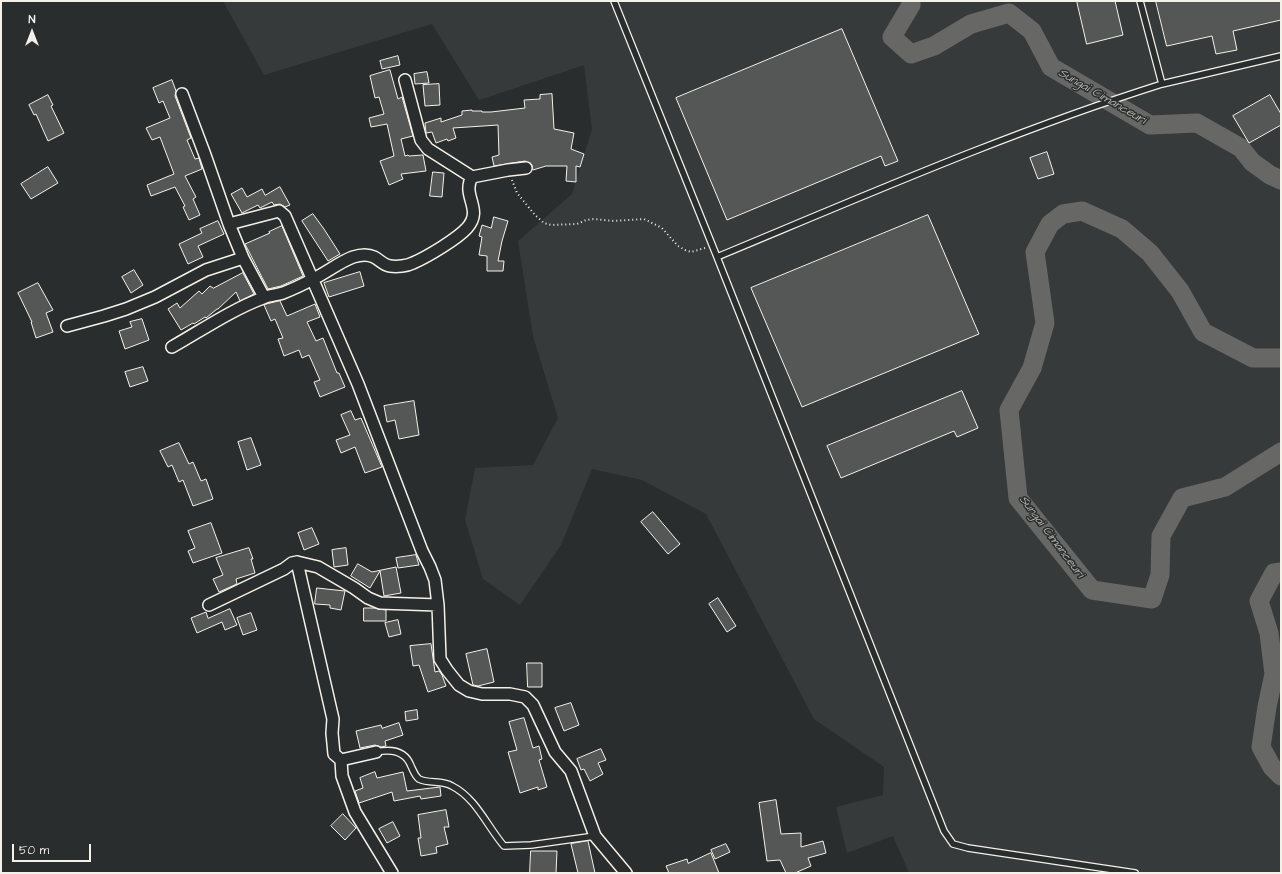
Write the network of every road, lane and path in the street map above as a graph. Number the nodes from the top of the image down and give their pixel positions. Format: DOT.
graph roads {
  1 [pos="614,1"];
  2 [pos="1140,1"];
  3 [pos="1281,56"];
  4 [pos="405,80"];
  5 [pos="1162,84"];
  6 [pos="182,94"];
  7 [pos="526,168"];
  8 [pos="508,170"];
  9 [pos="472,177"];
  10 [pos="229,224"];
  11 [pos="712,246"];
  12 [pos="243,258"];
  13 [pos="717,258"];
  14 [pos="313,279"];
  15 [pos="264,297"];
  16 [pos="67,326"];
  17 [pos="172,348"];
  18 [pos="297,562"];
  19 [pos="209,605"];
  20 [pos="438,605"];
  21 [pos="376,752"];
  22 [pos="341,760"];
  23 [pos="595,836"];
  24 [pos="1124,872"];
  25 [pos="392,873"];
  26 [pos="626,873"];
  27 [pos="1135,873"];
  1 -- 11 [label="lane"];
  2 -- 5 [label="lane"];
  3 -- 5 [label="lane"];
  4 -- 9 [label="street"];
  5 -- 13 [label="lane"];
  6 -- 10 [label="street"];
  7 -- 8 [label="street"];
  8 -- 9 [label="street"];
  8 -- 11 [label="path"];
  9 -- 14 [label="street"];
  10 -- 12 [label="street"];
  10 -- 14 [label="street"];
  11 -- 13 [label="lane"];
  12 -- 15 [label="street"];
  12 -- 16 [label="street"];
  13 -- 24 [label="lane"];
  14 -- 15 [label="street"];
  14 -- 20 [label="street"];
  15 -- 17 [label="street"];
  18 -- 19 [label="street"];
  18 -- 20 [label="street"];
  18 -- 22 [label="street"];
  20 -- 23 [label="street"];
  21 -- 22 [label="street"];
  21 -- 23 [label="lane"];
  22 -- 25 [label="street"];
  23 -- 26 [label="street"];
  24 -- 27 [label="lane"];
}
